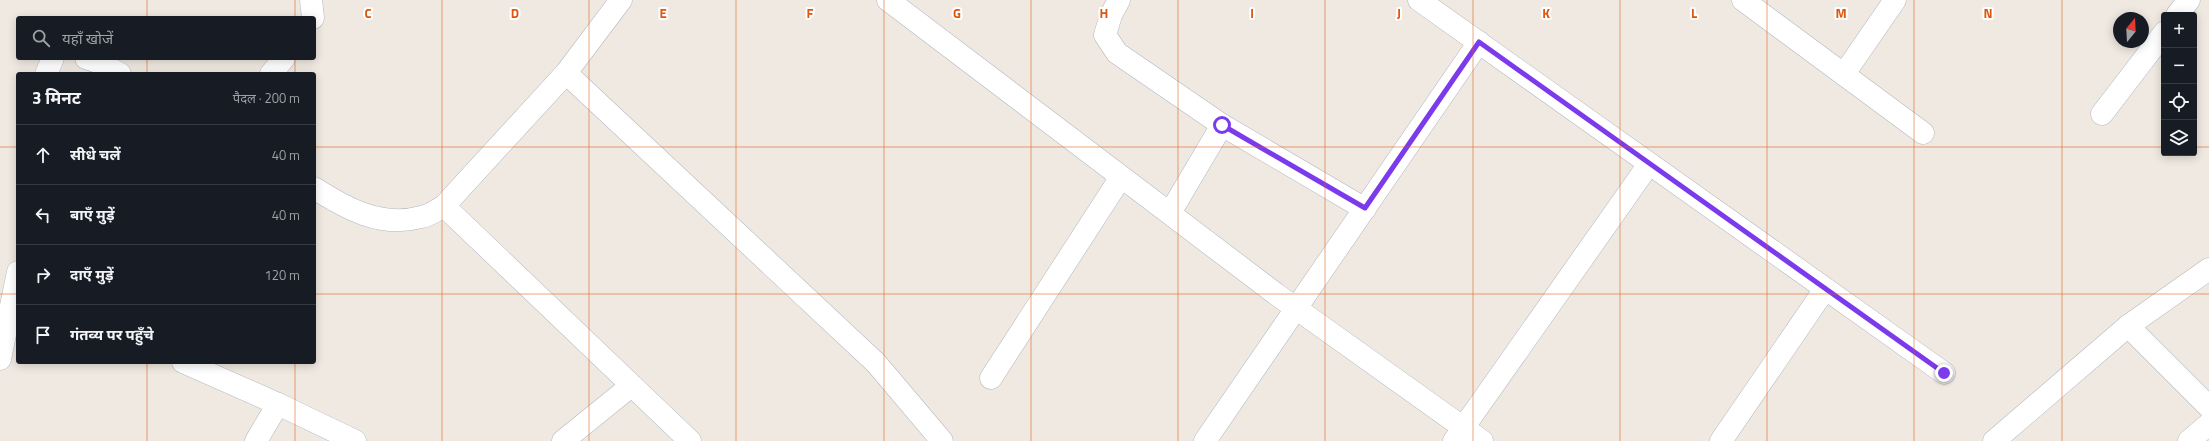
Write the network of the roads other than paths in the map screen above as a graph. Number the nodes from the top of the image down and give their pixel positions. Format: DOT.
graph roads {
  1 [pos="311,0"];
  2 [pos="621,0"];
  3 [pos="888,0"];
  4 [pos="1119,0"];
  5 [pos="1419,0"];
  6 [pos="1743,0"];
  7 [pos="1895,0"];
  8 [pos="2189,0"];
  9 [pos="2179,12"];
  10 [pos="313,16"];
  11 [pos="2161,37"];
  12 [pos="1479,42"];
  13 [pos="52,60"];
  14 [pos="92,60"];
  15 [pos="282,60"];
  16 [pos="47,72"];
  17 [pos="116,72"];
  18 [pos="273,72"];
  19 [pos="566,73"];
  20 [pos="1844,74"];
  21 [pos="2102,114"];
  22 [pos="1222,125"];
  23 [pos="1923,132"];
  24 [pos="1650,164"];
  25 [pos="1122,176"];
  26 [pos="316,189"];
  27 [pos="444,206"];
  28 [pos="1365,208"];
  29 [pos="1170,213"];
  30 [pos="2209,270"];
  31 [pos="16,287"];
  32 [pos="1825,289"];
  33 [pos="1296,309"];
  34 [pos="2128,326"];
  35 [pos="0,359"];
  36 [pos="187,364"];
  37 [pos="1944,373"];
  38 [pos="991,378"];
  39 [pos="631,386"];
  40 [pos="278,404"];
  41 [pos="2209,407"];
  42 [pos="2209,424"];
  43 [pos="1459,434"];
  44 [pos="256,441"];
  45 [pos="355,441"];
  46 [pos="563,441"];
  47 [pos="690,441"];
  48 [pos="942,441"];
  49 [pos="1205,441"];
  50 [pos="1482,441"];
  51 [pos="1721,441"];
  52 [pos="1994,441"];
  53 [pos="2189,441"];
  1 -- 10 [label="street"];
  2 -- 19 [label="street"];
  3 -- 25 [label="street"];
  4 -- 22 [label="street"];
  5 -- 12 [label="street"];
  6 -- 20 [label="street"];
  7 -- 20 [label="street"];
  8 -- 9 [label="street"];
  11 -- 21 [label="street"];
  12 -- 24 [label="street"];
  12 -- 28 [label="street"];
  13 -- 16 [label="street"];
  14 -- 17 [label="street"];
  15 -- 18 [label="street"];
  19 -- 27 [label="street"];
  19 -- 48 [label="street"];
  20 -- 23 [label="street"];
  22 -- 28 [label="street"];
  22 -- 29 [label="street"];
  24 -- 32 [label="street"];
  24 -- 43 [label="street"];
  25 -- 29 [label="street"];
  25 -- 38 [label="street"];
  26 -- 27 [label="street"];
  27 -- 39 [label="street"];
  28 -- 33 [label="street"];
  29 -- 33 [label="street"];
  30 -- 34 [label="street"];
  31 -- 35 [label="street"];
  32 -- 37 [label="street"];
  32 -- 51 [label="street"];
  33 -- 43 [label="street"];
  33 -- 49 [label="street"];
  34 -- 41 [label="street"];
  34 -- 52 [label="street"];
  36 -- 40 [label="street"];
  39 -- 46 [label="street"];
  39 -- 47 [label="street"];
  40 -- 44 [label="street"];
  40 -- 45 [label="street"];
  42 -- 53 [label="street"];
  43 -- 50 [label="street"];
}
